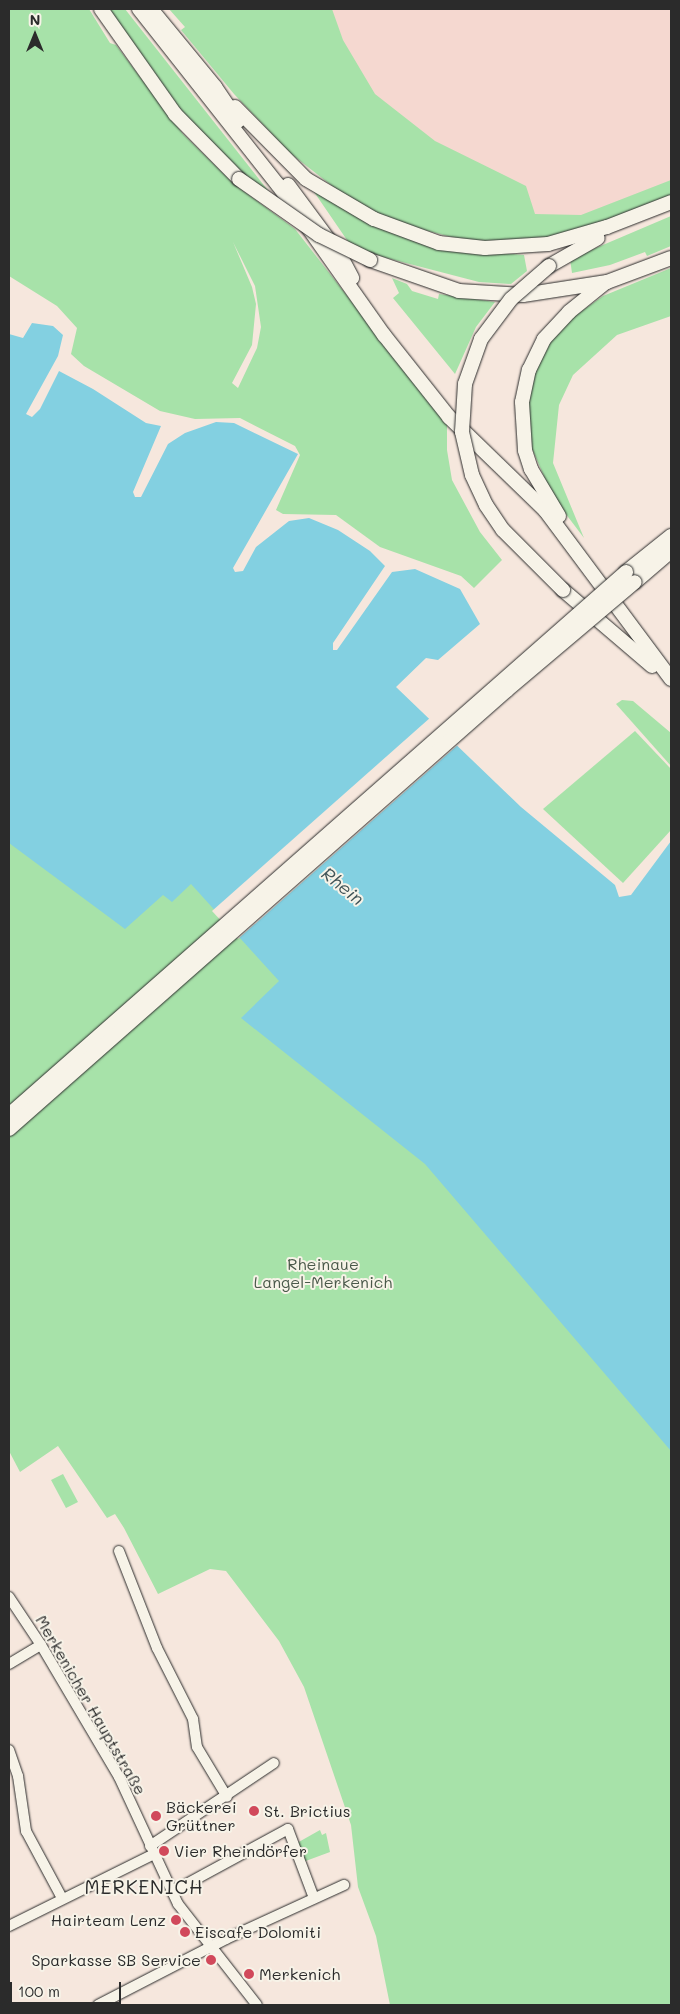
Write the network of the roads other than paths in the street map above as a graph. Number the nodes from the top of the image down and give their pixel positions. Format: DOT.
graph roads {
  1 [pos="101,9"];
  2 [pos="139,9"];
  3 [pos="151,9"];
  4 [pos="215,87"];
  5 [pos="671,203"];
  6 [pos="671,258"];
  7 [pos="606,282"];
  8 [pos="563,523"];
  9 [pos="671,536"];
  10 [pos="671,551"];
  11 [pos="631,577"];
  12 [pos="671,672"];
  13 [pos="671,680"];
  14 [pos="9,1115"];
  15 [pos="9,1129"];
  16 [pos="119,1551"];
  17 [pos="9,1597"];
  18 [pos="41,1645"];
  19 [pos="9,1664"];
  20 [pos="9,1750"];
  21 [pos="274,1763"];
  22 [pos="227,1797"];
  23 [pos="152,1850"];
  24 [pos="344,1885"];
  25 [pos="172,1892"];
  26 [pos="62,1898"];
  27 [pos="314,1898"];
  28 [pos="9,1926"];
  29 [pos="210,1947"];
  30 [pos="98,2005"];
  31 [pos="257,2005"];
  1 -- 7 [label="highway, bridge"];
  2 -- 13 [label="highway"];
  3 -- 4 [label="highway"];
  4 -- 5 [label="highway"];
  4 -- 8 [label="highway"];
  5 -- 13 [label="highway, bridge"];
  6 -- 7 [label="highway"];
  7 -- 8 [label="highway"];
  8 -- 12 [label="highway"];
  9 -- 11 [label="highway"];
  10 -- 11 [label="highway"];
  11 -- 14 [label="highway, bridge"];
  11 -- 15 [label="highway, bridge"];
  16 -- 22 [label="street"];
  17 -- 18 [label="street, Merkenicher Hauptstraße"];
  18 -- 19 [label="street"];
  18 -- 23 [label="street, Merkenicher Hauptstraße"];
  20 -- 26 [label="street"];
  21 -- 22 [label="street"];
  22 -- 23 [label="street"];
  23 -- 25 [label="street, Merkenicher Hauptstraße"];
  23 -- 26 [label="street"];
  24 -- 27 [label="street"];
  25 -- 27 [label="street"];
  25 -- 29 [label="street, Merkenicher Hauptstraße"];
  26 -- 28 [label="street"];
  27 -- 29 [label="street"];
  29 -- 30 [label="street"];
  29 -- 31 [label="street, Merkenicher Hauptstraße"];
}
